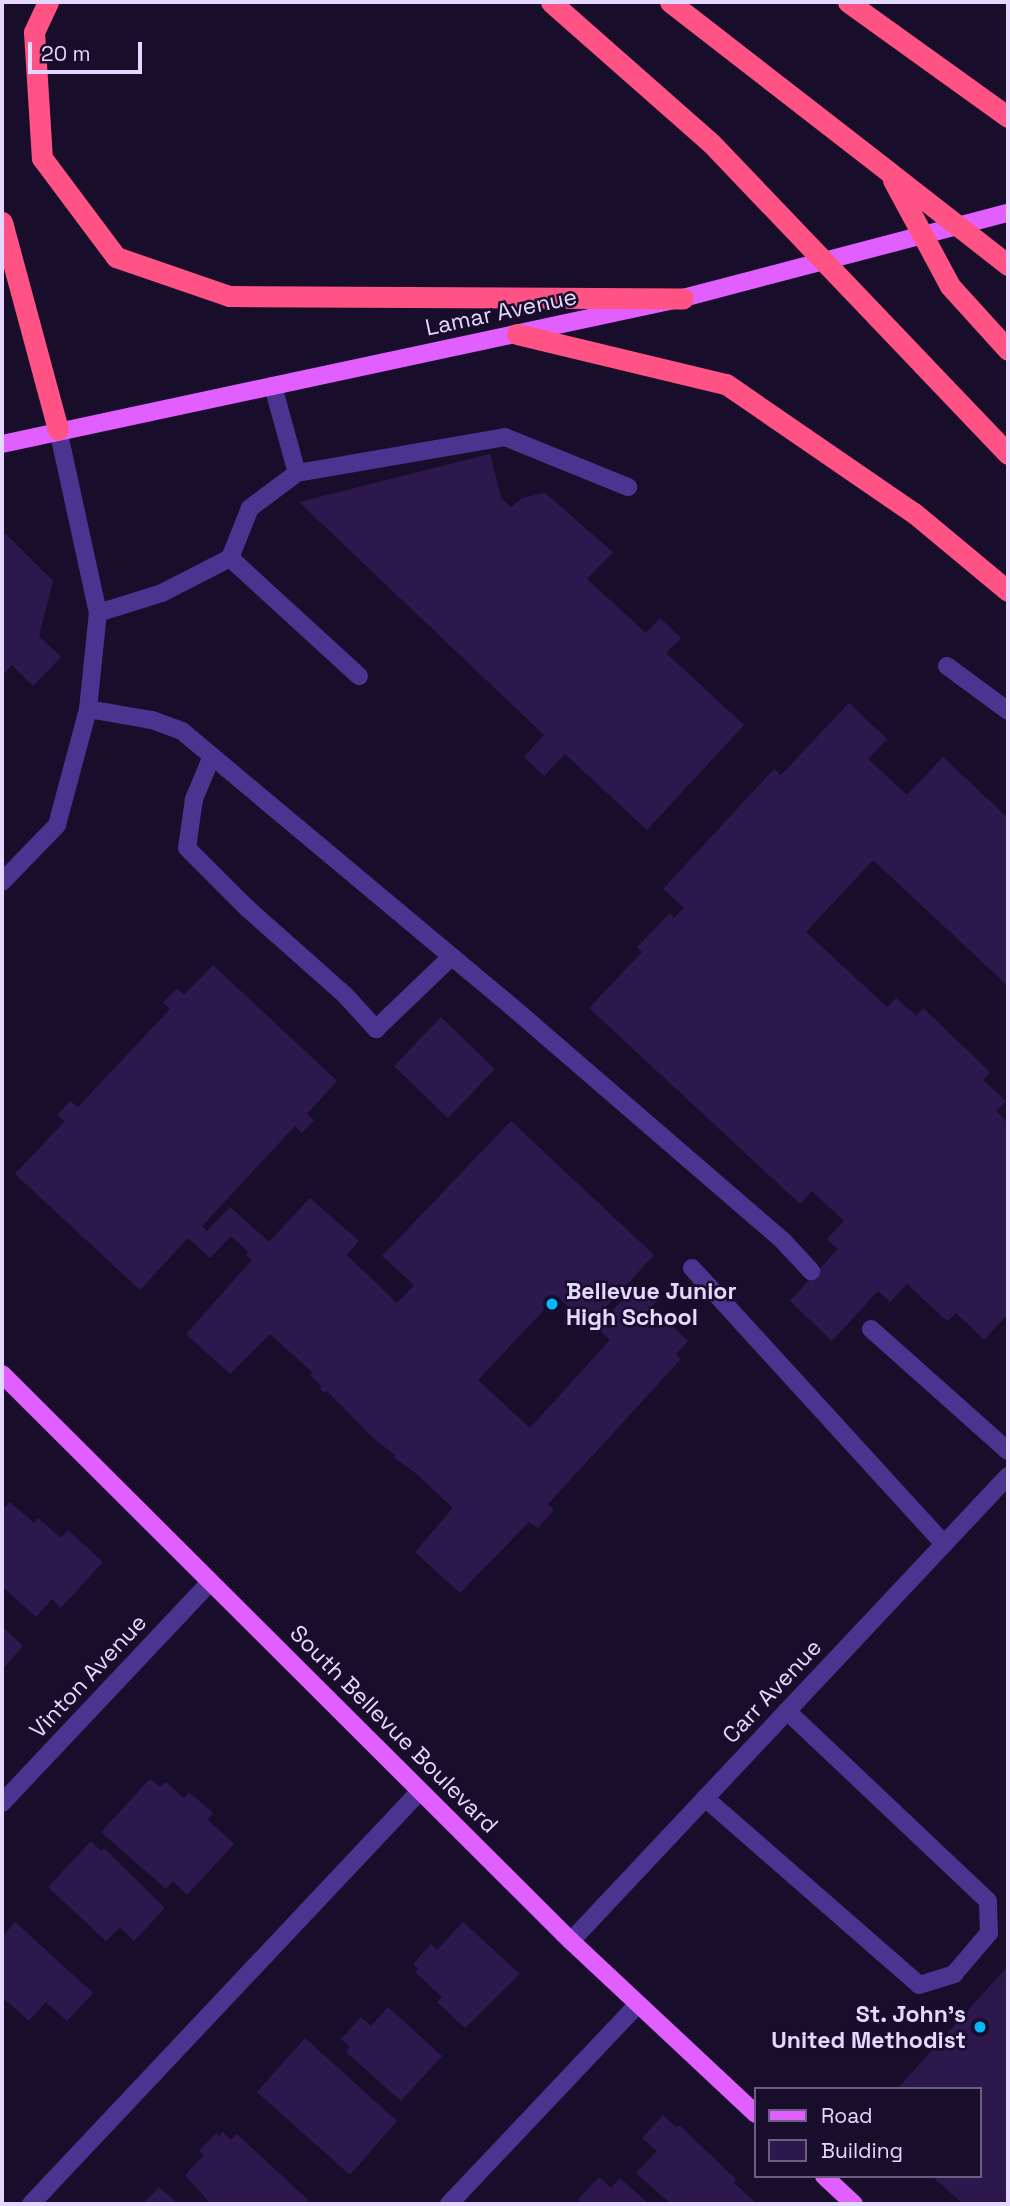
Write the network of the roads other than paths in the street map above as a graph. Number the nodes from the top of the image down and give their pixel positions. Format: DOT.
graph roads {
  1 [pos="48,2"];
  2 [pos="551,2"];
  3 [pos="670,2"];
  4 [pos="849,2"];
  5 [pos="951,78"];
  6 [pos="1008,117"];
  7 [pos="1008,128"];
  8 [pos="889,172"];
  9 [pos="1008,213"];
  10 [pos="2,222"];
  11 [pos="1008,265"];
  12 [pos="683,298"];
  13 [pos="517,334"];
  14 [pos="1008,350"];
  15 [pos="273,386"];
  16 [pos="58,430"];
  17 [pos="2,444"];
  18 [pos="1008,454"];
  19 [pos="296,473"];
  20 [pos="628,487"];
  21 [pos="230,558"];
  22 [pos="1008,591"];
  23 [pos="98,613"];
  24 [pos="947,666"];
  25 [pos="359,676"];
  26 [pos="88,709"];
  27 [pos="1008,711"];
  28 [pos="212,756"];
  29 [pos="2,882"];
  30 [pos="452,956"];
  31 [pos="692,1268"];
  32 [pos="811,1271"];
  33 [pos="871,1329"];
  34 [pos="2,1374"];
  35 [pos="1008,1451"];
  36 [pos="1008,1476"];
  37 [pos="944,1544"];
  38 [pos="210,1582"];
  39 [pos="787,1711"];
  40 [pos="421,1791"];
  41 [pos="705,1798"];
  42 [pos="2,1803"];
  43 [pos="571,1941"];
  44 [pos="638,2004"];
  45 [pos="754,2112"];
  46 [pos="826,2178"];
  47 [pos="31,2204"];
  48 [pos="449,2204"];
  49 [pos="854,2204"];
  1 -- 12 [label="highway"];
  2 -- 18 [label="highway, bridge"];
  3 -- 8 [label="highway"];
  4 -- 5 [label="highway"];
  5 -- 6 [label="highway"];
  5 -- 7 [label="highway"];
  8 -- 11 [label="highway, bridge"];
  8 -- 14 [label="highway, bridge"];
  9 -- 12 [label="main road, Lamar Avenue"];
  10 -- 16 [label="highway"];
  12 -- 13 [label="main road, Lamar Avenue"];
  13 -- 15 [label="main road, Lamar Avenue"];
  13 -- 22 [label="highway"];
  15 -- 16 [label="main road, Lamar Avenue"];
  15 -- 19 [label="street"];
  16 -- 17 [label="main road, Lamar Avenue"];
  16 -- 23 [label="street"];
  19 -- 20 [label="street"];
  19 -- 21 [label="street"];
  21 -- 23 [label="street"];
  21 -- 25 [label="street"];
  23 -- 26 [label="street"];
  24 -- 27 [label="street"];
  26 -- 28 [label="street"];
  26 -- 29 [label="street"];
  28 -- 30 [label="street"];
  28 -- 30 [label="street"];
  30 -- 32 [label="street"];
  31 -- 37 [label="street"];
  33 -- 35 [label="street"];
  34 -- 38 [label="main road, South Bellevue Boulevard"];
  36 -- 37 [label="street, Carr Avenue"];
  37 -- 39 [label="street, Carr Avenue"];
  38 -- 40 [label="main road, South Bellevue Boulevard"];
  38 -- 42 [label="street, Vinton Avenue"];
  39 -- 41 [label="street, Carr Avenue"];
  39 -- 41 [label="street"];
  40 -- 43 [label="main road, South Bellevue Boulevard"];
  40 -- 47 [label="street"];
  41 -- 43 [label="street, Carr Avenue"];
  43 -- 44 [label="main road, South Bellevue Boulevard"];
  44 -- 45 [label="main road, South Bellevue Boulevard"];
  44 -- 48 [label="street"];
  46 -- 49 [label="main road"];
}
